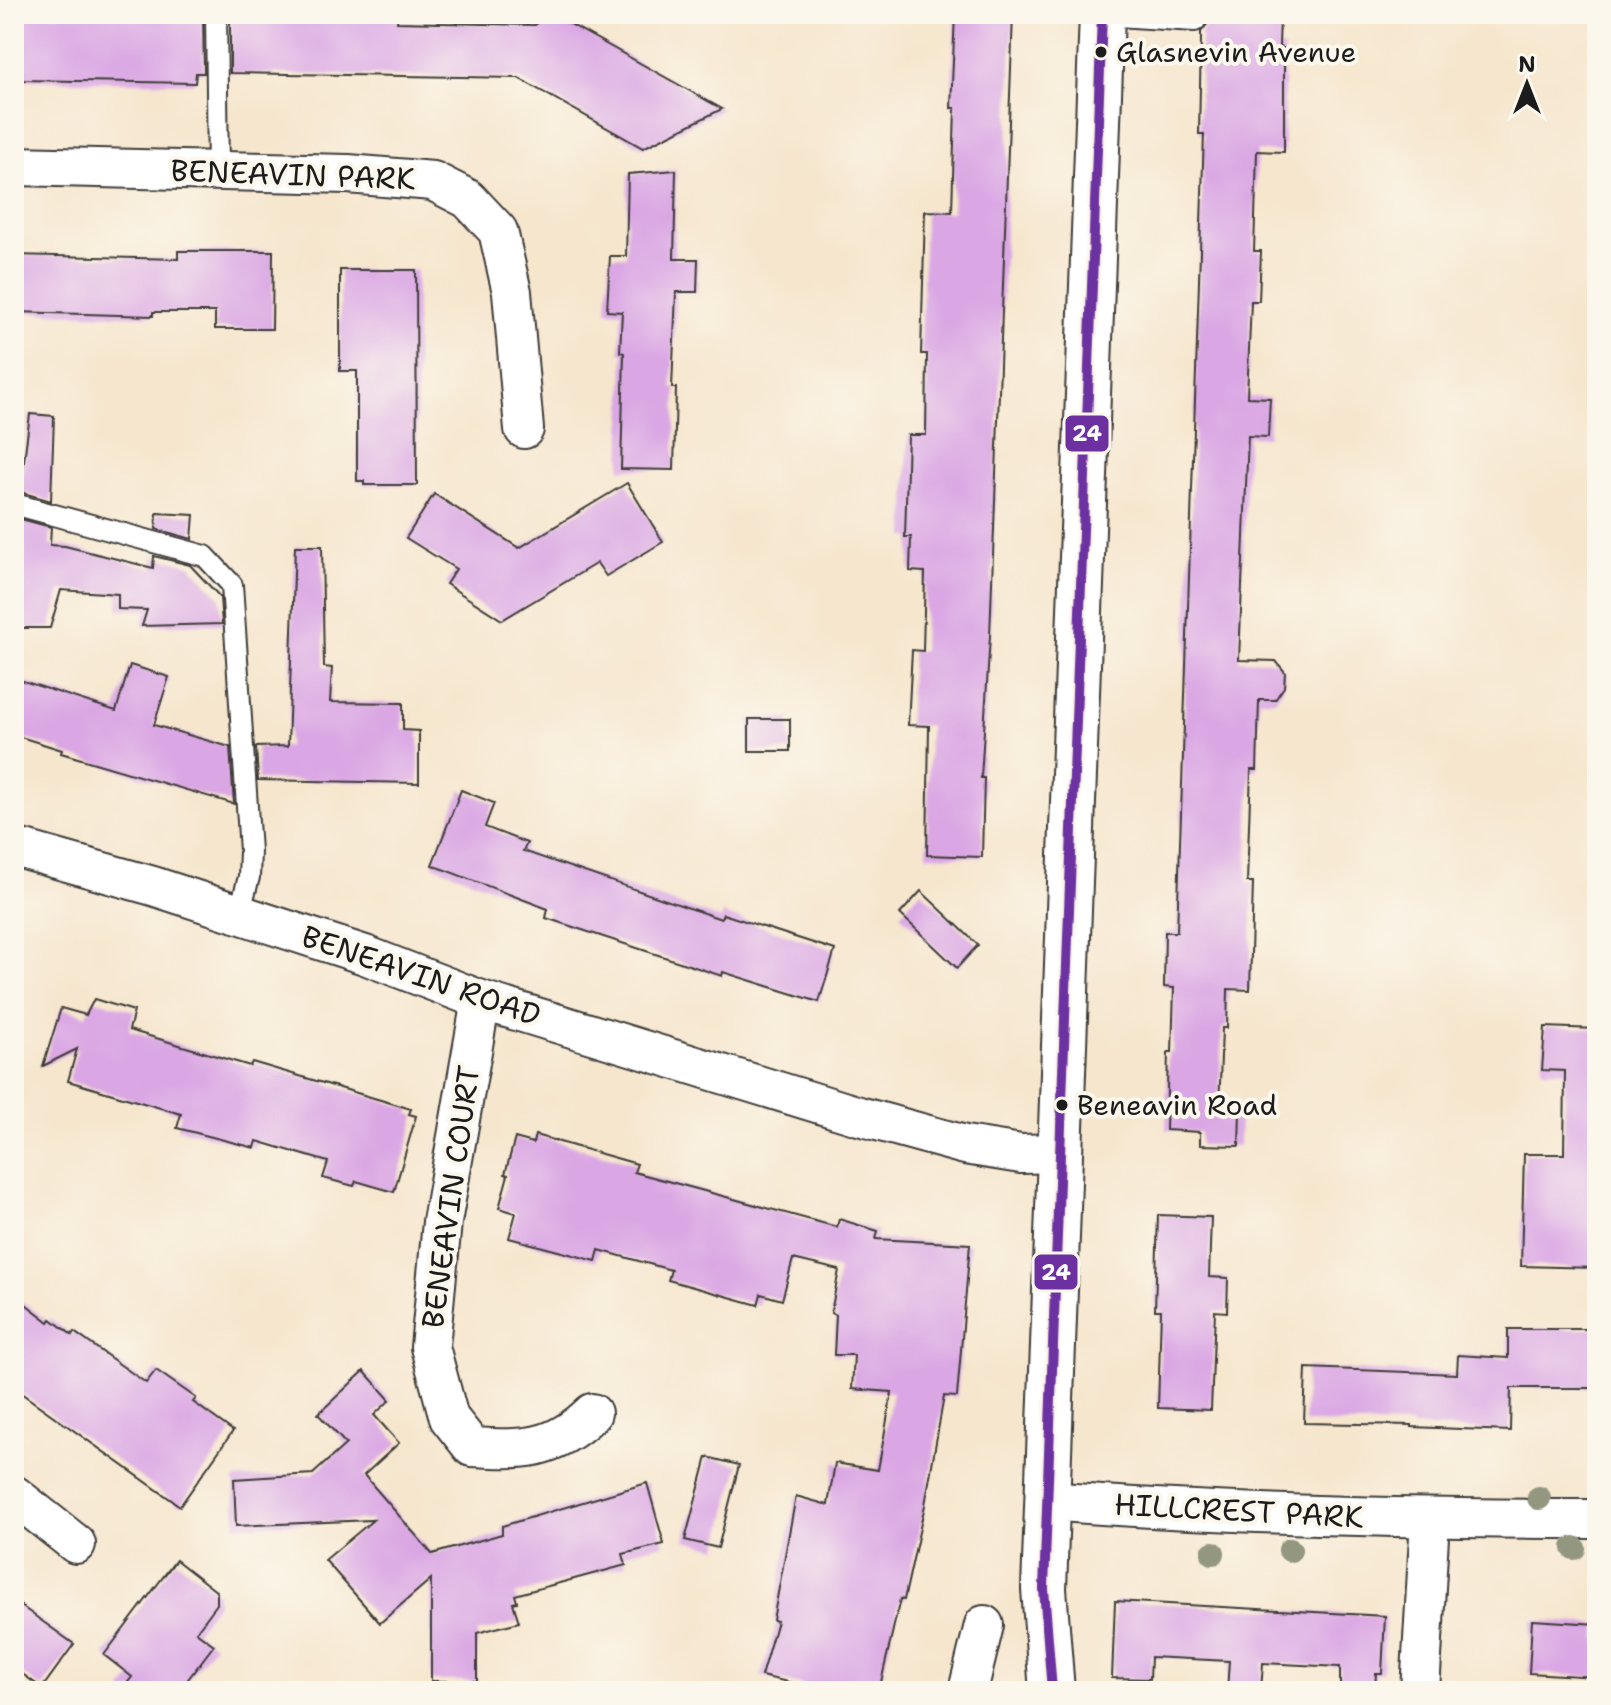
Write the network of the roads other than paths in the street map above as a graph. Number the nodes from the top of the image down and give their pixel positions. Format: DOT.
graph roads {
  1 [pos="216,14"];
  2 [pos="1102,15"];
  3 [pos="1195,21"];
  4 [pos="14,166"];
  5 [pos="218,171"];
  6 [pos="524,429"];
  7 [pos="14,504"];
  8 [pos="14,847"];
  9 [pos="239,914"];
  10 [pos="481,1000"];
  11 [pos="1061,1153"];
  12 [pos="592,1413"];
  13 [pos="14,1495"];
  14 [pos="1047,1501"];
  15 [pos="1430,1519"];
  16 [pos="1597,1519"];
  17 [pos="76,1544"];
  18 [pos="984,1625"];
  19 [pos="968,1691"];
  20 [pos="1052,1691"];
  21 [pos="1420,1691"];
  1 -- 5 [label="lane"];
  2 -- 3 [label="lane"];
  2 -- 11 [label="street"];
  4 -- 5 [label="street, BENEAVIN PARK"];
  5 -- 6 [label="street, BENEAVIN PARK"];
  7 -- 9 [label="lane"];
  8 -- 9 [label="street, BENEAVIN ROAD"];
  9 -- 10 [label="street, BENEAVIN ROAD"];
  10 -- 11 [label="street, BENEAVIN ROAD"];
  10 -- 12 [label="street, BENEAVIN COURT"];
  11 -- 14 [label="street"];
  13 -- 17 [label="street"];
  14 -- 15 [label="street, HILLCREST PARK"];
  14 -- 20 [label="street"];
  15 -- 16 [label="street, HILLCREST PARK"];
  15 -- 21 [label="street"];
  18 -- 19 [label="street"];
}
